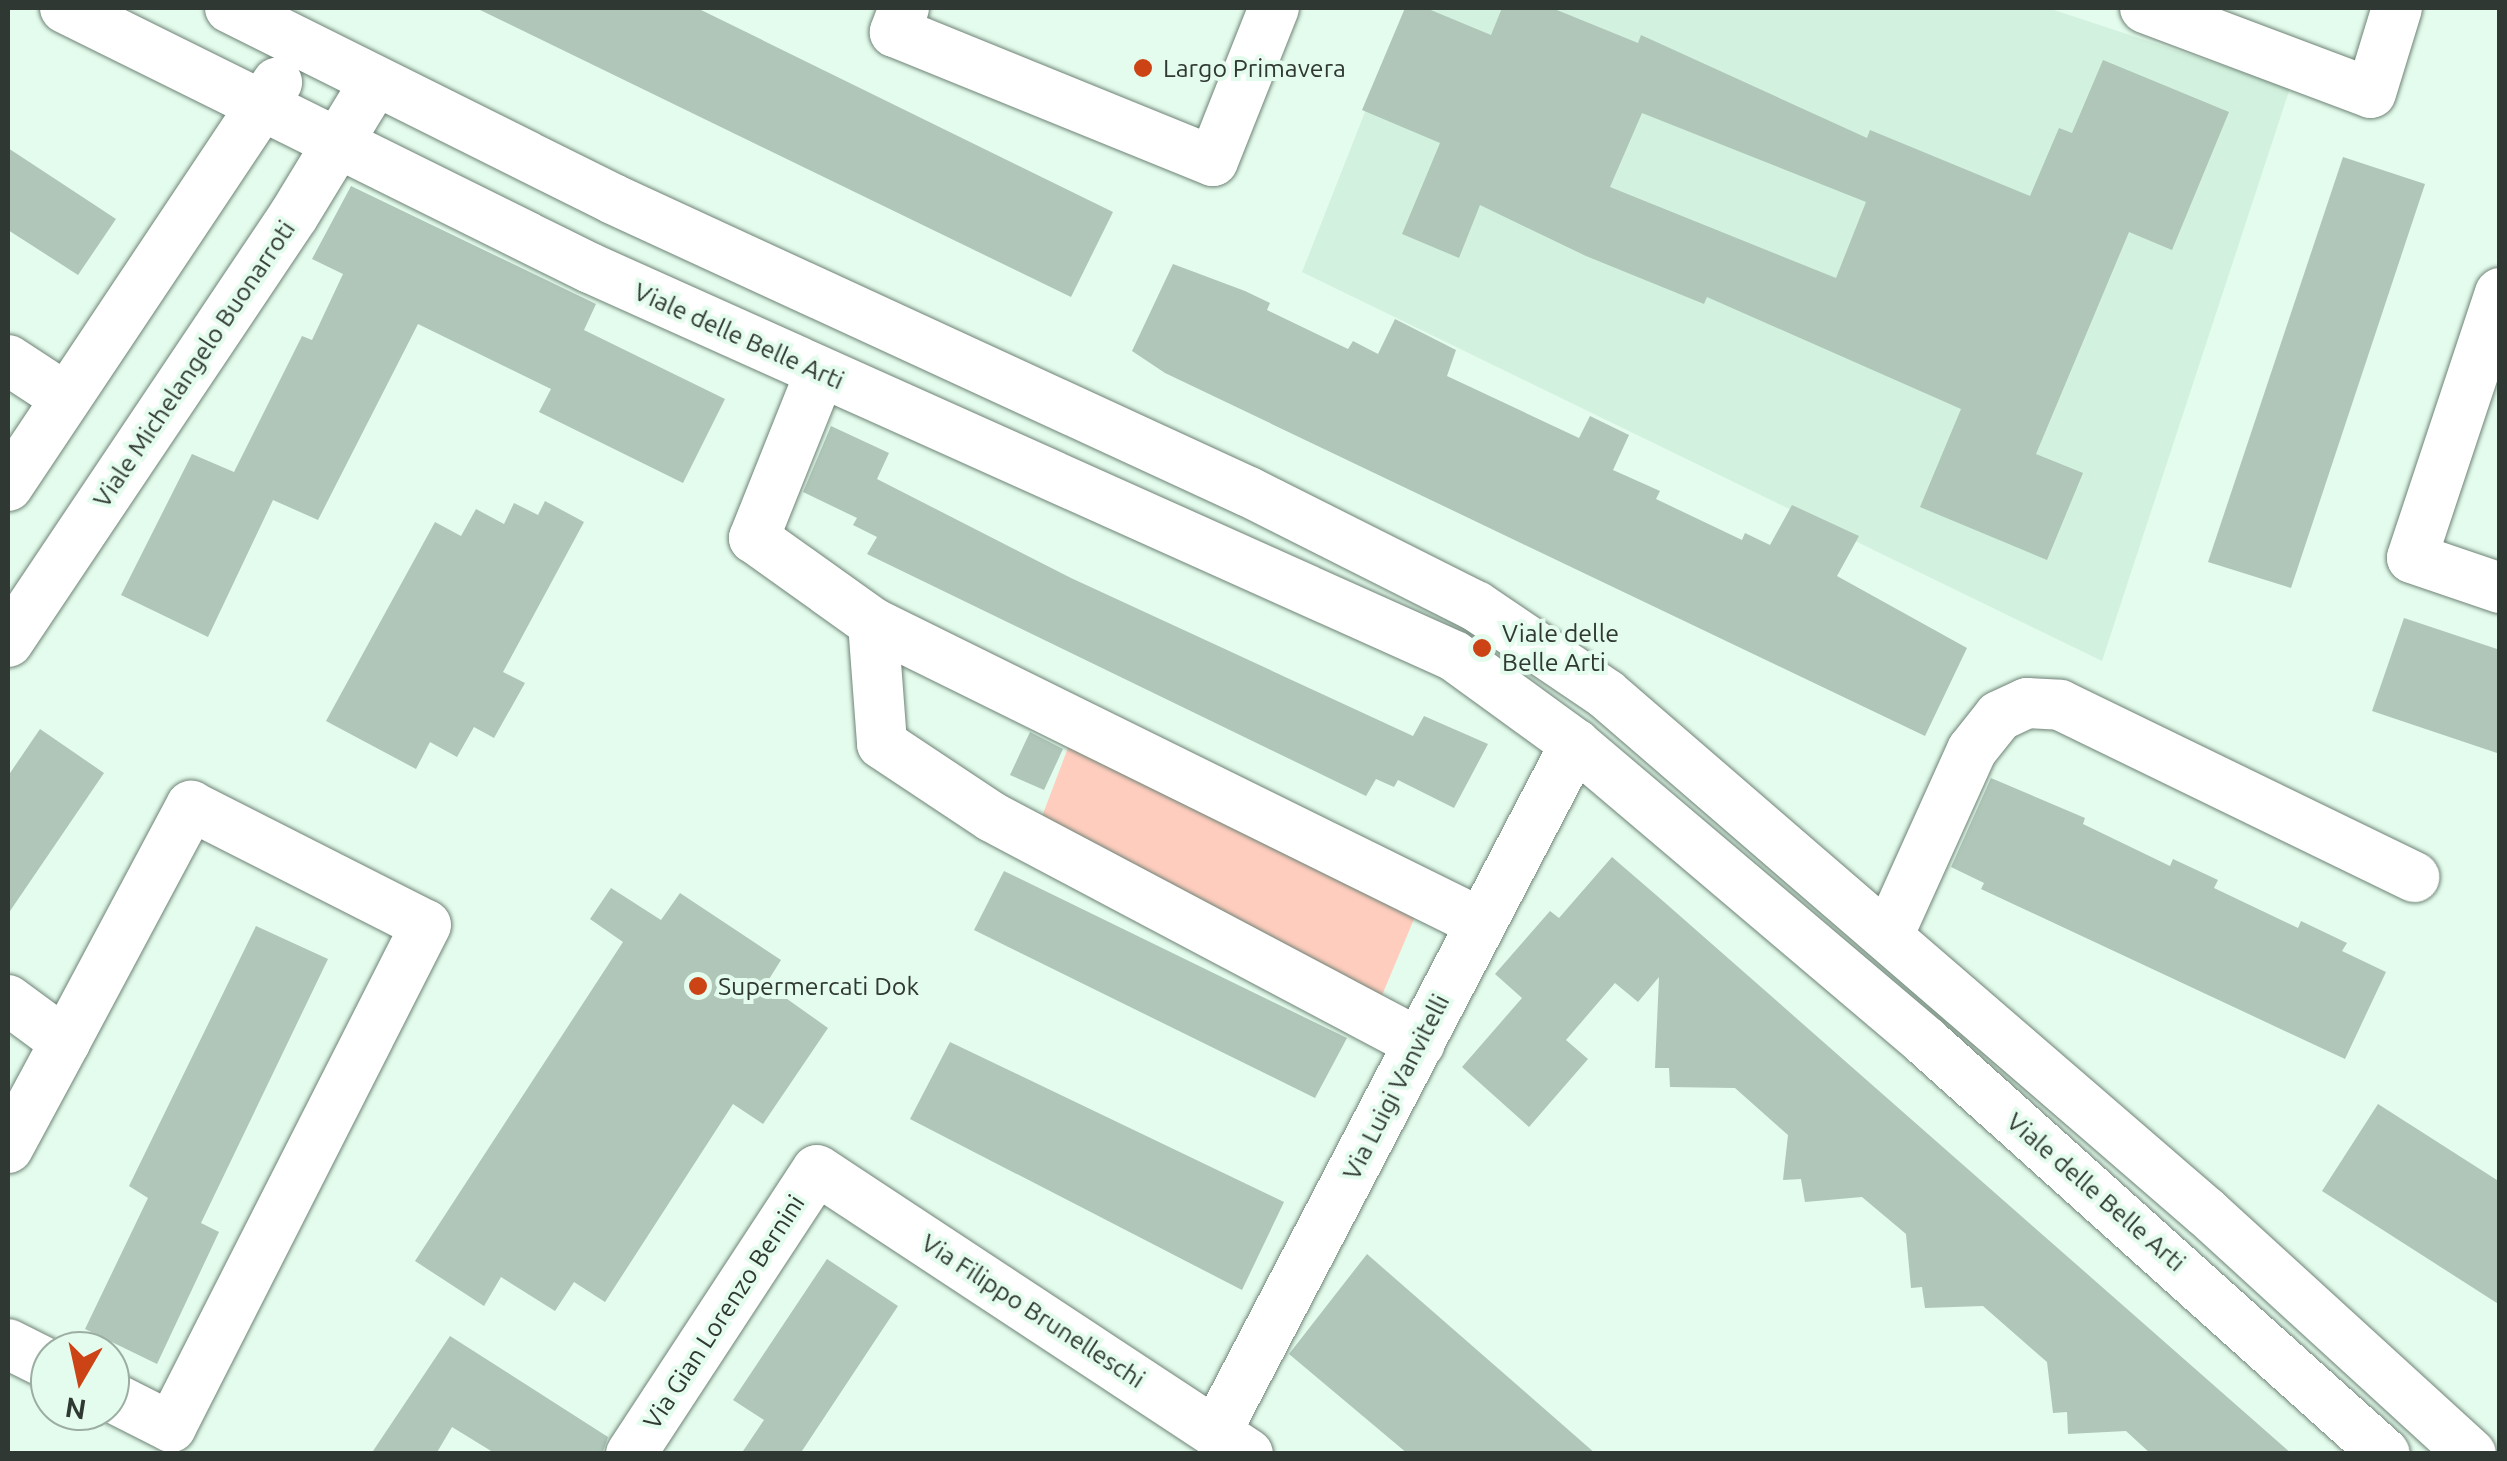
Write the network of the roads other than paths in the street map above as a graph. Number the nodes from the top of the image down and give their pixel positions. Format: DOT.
graph roads {
  1 [pos="64,8"];
  2 [pos="230,8"];
  3 [pos="904,8"];
  4 [pos="1274,8"];
  5 [pos="2145,8"];
  6 [pos="2397,8"];
  7 [pos="297,42"];
  8 [pos="375,82"];
  9 [pos="263,109"];
  10 [pos="337,148"];
  11 [pos="2500,292"];
  12 [pos="8,360"];
  13 [pos="820,373"];
  14 [pos="66,398"];
  15 [pos="8,486"];
  16 [pos="2500,588"];
  17 [pos="872,622"];
  18 [pos="8,642"];
  19 [pos="1575,744"];
  20 [pos="2414,877"];
  21 [pos="1479,922"];
  22 [pos="1888,936"];
  23 [pos="8,1000"];
  24 [pos="65,1042"];
  25 [pos="1420,1044"];
  26 [pos="8,1148"];
  27 [pos="818,1170"];
  28 [pos="130,1406"];
  29 [pos="1232,1442"];
  30 [pos="630,1454"];
  31 [pos="2384,1454"];
  32 [pos="2471,1454"];
  1 -- 9 [label="street, Viale delle Belle Arti"];
  2 -- 7 [label="street"];
  3 -- 4 [label="street"];
  5 -- 6 [label="street"];
  7 -- 8 [label="street"];
  7 -- 9 [label="street"];
  8 -- 10 [label="street, Viale Michelangelo Buonarroti"];
  8 -- 22 [label="street"];
  9 -- 10 [label="street, Viale delle Belle Arti"];
  9 -- 14 [label="street"];
  10 -- 13 [label="street, Viale delle Belle Arti"];
  10 -- 18 [label="street, Viale Michelangelo Buonarroti"];
  11 -- 16 [label="street"];
  12 -- 14 [label="street"];
  13 -- 17 [label="street"];
  13 -- 19 [label="street, Viale delle Belle Arti"];
  14 -- 15 [label="street"];
  17 -- 21 [label="street"];
  17 -- 25 [label="street"];
  19 -- 21 [label="street, Via Luigi Vanvitelli"];
  19 -- 31 [label="street, Viale delle Belle Arti"];
  20 -- 22 [label="street"];
  21 -- 25 [label="street, Via Luigi Vanvitelli"];
  22 -- 32 [label="street"];
  23 -- 24 [label="street"];
  24 -- 26 [label="street"];
  24 -- 28 [label="street"];
  25 -- 29 [label="street, Via Luigi Vanvitelli"];
  27 -- 29 [label="street, Via Filippo Brunelleschi"];
  27 -- 30 [label="street, Via Gian Lorenzo Bernini"];
}
